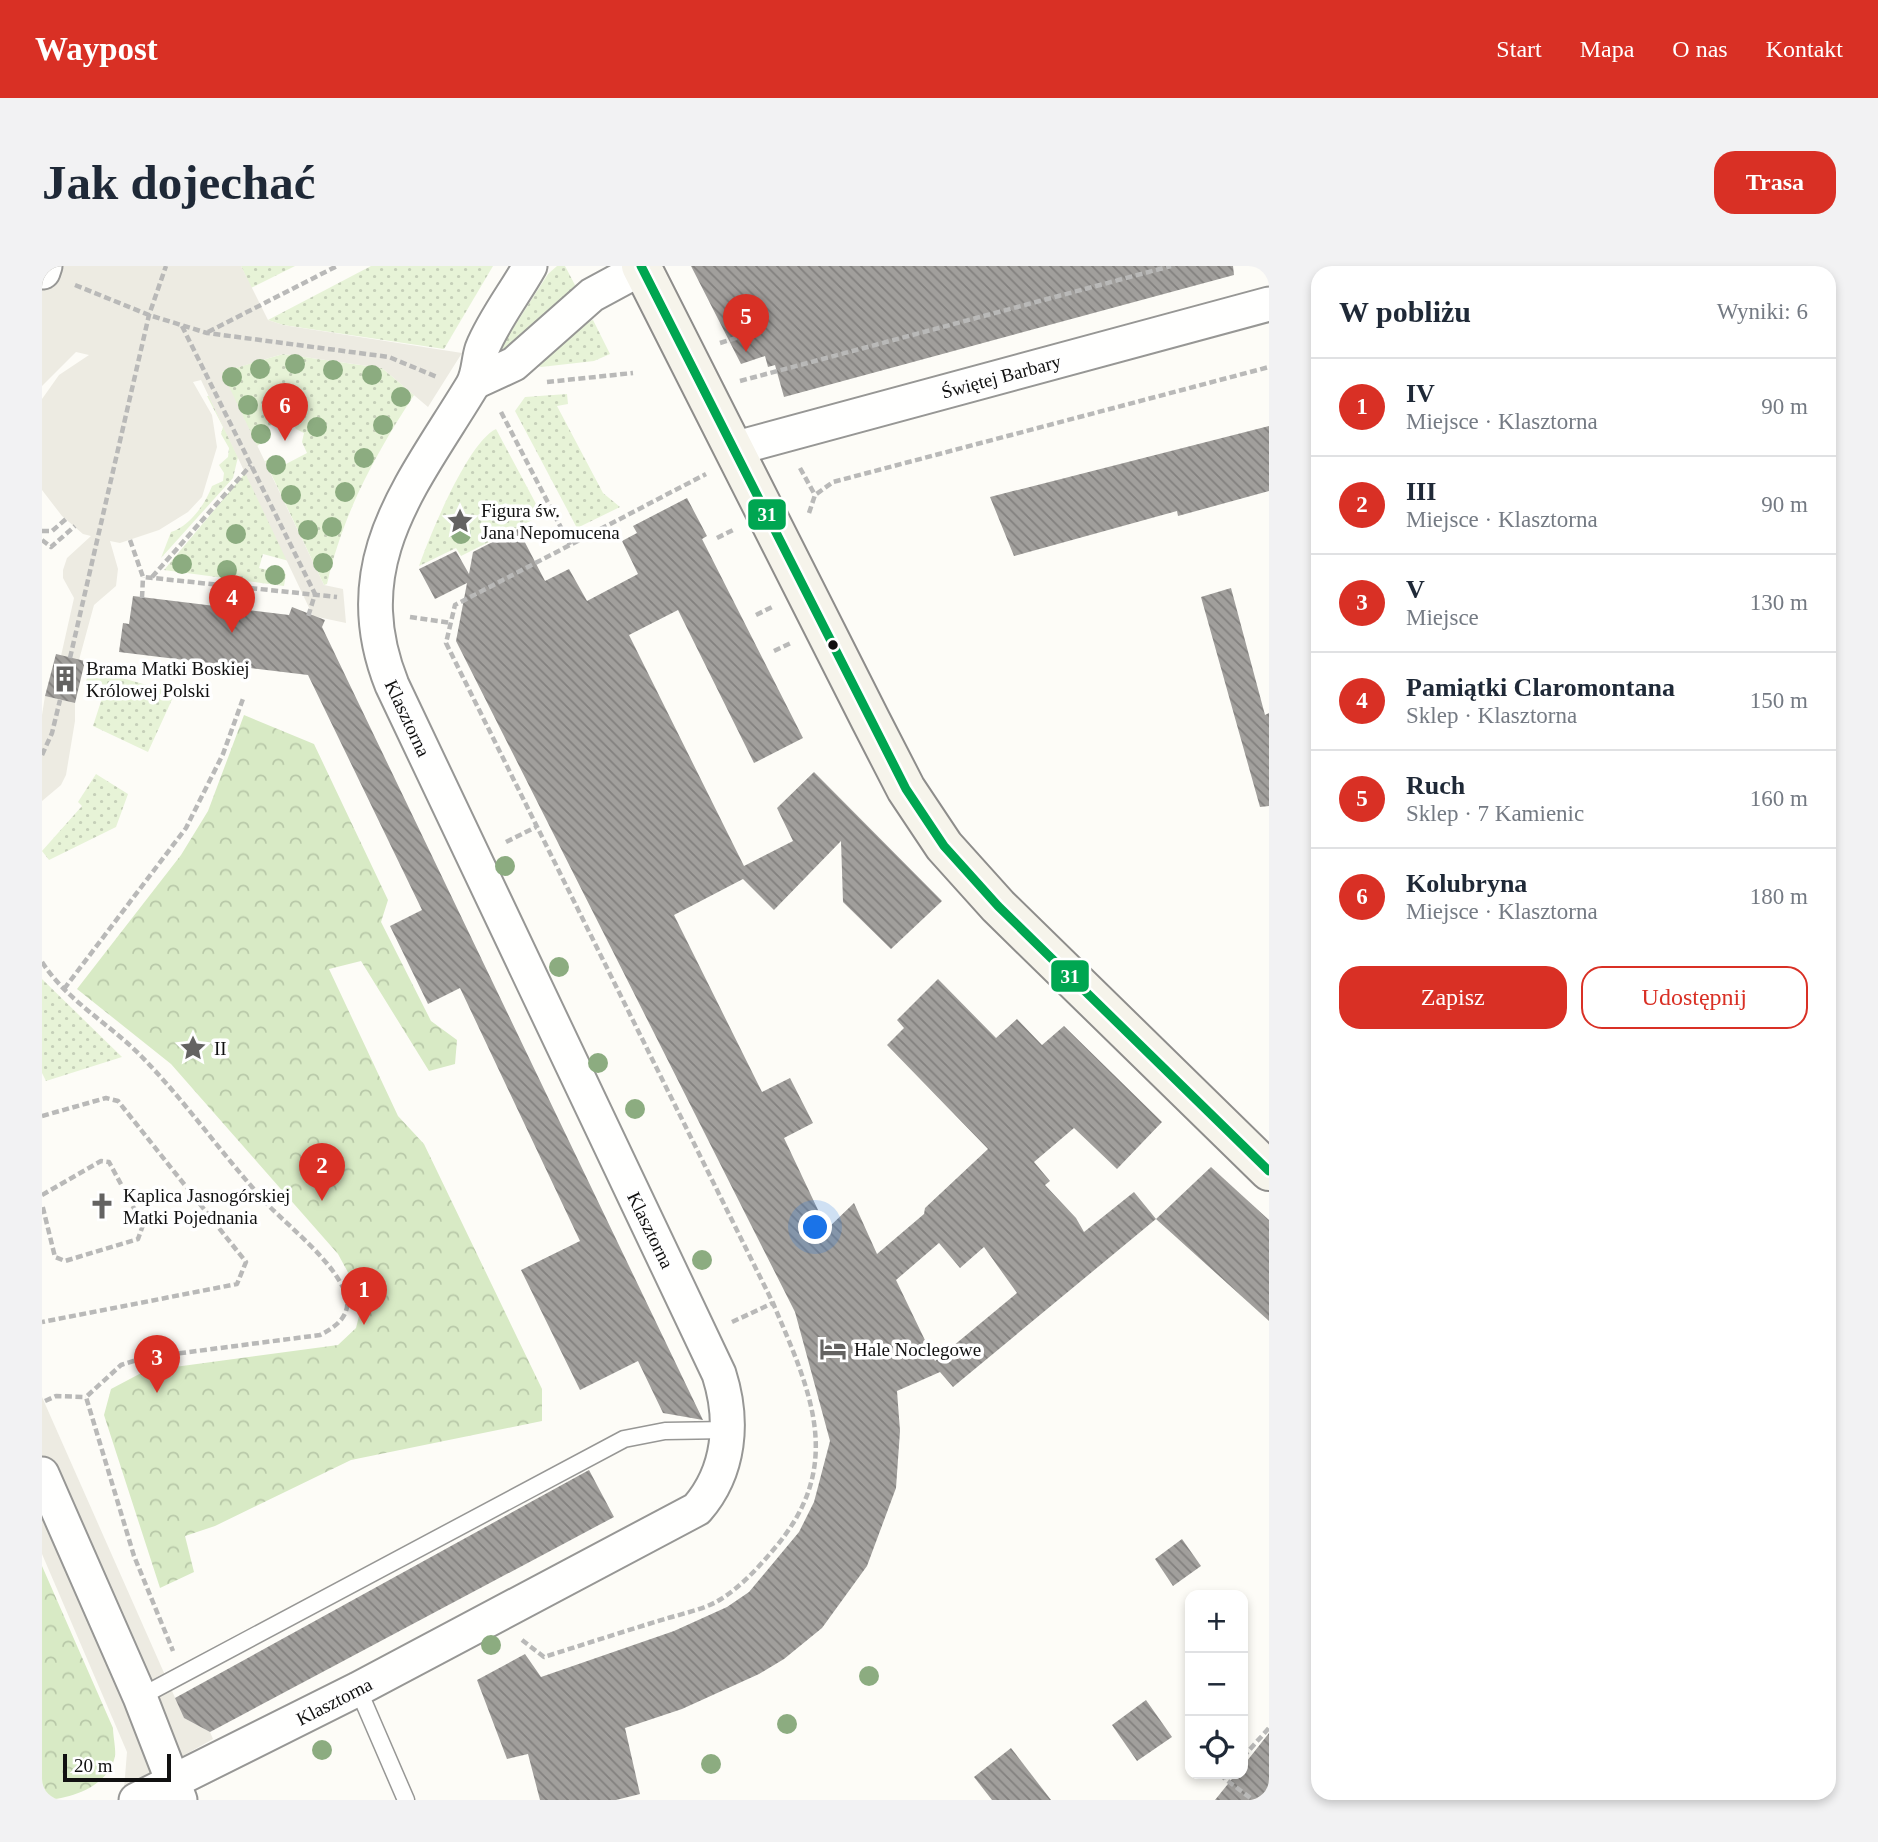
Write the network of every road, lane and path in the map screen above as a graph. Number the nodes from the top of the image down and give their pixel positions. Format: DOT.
graph roads {
  1 [pos="166,266"];
  2 [pos="337,266"];
  3 [pos="530,266"];
  4 [pos="1171,266"];
  5 [pos="642,267"];
  6 [pos="44,269"];
  7 [pos="1269,304"];
  8 [pos="149,316"];
  9 [pos="182,326"];
  10 [pos="207,333"];
  11 [pos="750,334"];
  12 [pos="732,339"];
  13 [pos="1269,367"];
  14 [pos="633,373"];
  15 [pos="437,377"];
  16 [pos="475,382"];
  17 [pos="736,382"];
  18 [pos="540,383"];
  19 [pos="509,402"];
  20 [pos="501,412"];
  21 [pos="494,420"];
  22 [pos="733,449"];
  23 [pos="796,458"];
  24 [pos="251,466"];
  25 [pos="691,482"];
  26 [pos="815,495"];
  27 [pos="66,519"];
  28 [pos="808,523"];
  29 [pos="75,526"];
  30 [pos="742,526"];
  31 [pos="42,531"];
  32 [pos="717,538"];
  33 [pos="42,540"];
  34 [pos="130,540"];
  35 [pos="570,545"];
  36 [pos="143,577"];
  37 [pos="151,578"];
  38 [pos="315,594"];
  39 [pos="142,597"];
  40 [pos="337,597"];
  41 [pos="407,603"];
  42 [pos="308,617"];
  43 [pos="451,623"];
  44 [pos="70,658"];
  45 [pos="244,696"];
  46 [pos="60,700"];
  47 [pos="42,755"];
  48 [pos="536,827"];
  49 [pos="494,848"];
  50 [pos="42,962"];
  51 [pos="64,989"];
  52 [pos="42,1116"];
  53 [pos="1269,1171"];
  54 [pos="42,1195"];
  55 [pos="42,1204"];
  56 [pos="43,1224"];
  57 [pos="773,1303"];
  58 [pos="42,1322"];
  59 [pos="720,1327"];
  60 [pos="86,1396"];
  61 [pos="45,1401"];
  62 [pos="728,1430"];
  63 [pos="42,1474"];
  64 [pos="519,1637"];
  65 [pos="183,1674"];
  66 [pos="358,1689"];
  67 [pos="140,1697"];
  68 [pos="1269,1728"];
  69 [pos="1248,1751"];
  70 [pos="1225,1779"];
  71 [pos="177,1791"];
  72 [pos="136,1800"];
  73 [pos="406,1800"];
  74 [pos="1253,1800"];
  1 -- 8 [label="path"];
  2 -- 10 [label="path"];
  3 -- 16 [label="street, Klasztorna"];
  4 -- 17 [label="path"];
  5 -- 16 [label="street"];
  5 -- 22 [label="street"];
  6 -- 8 [label="path"];
  7 -- 22 [label="street, Świętej Barbary"];
  8 -- 9 [label="path"];
  8 -- 44 [label="path"];
  9 -- 10 [label="path"];
  9 -- 24 [label="path"];
  10 -- 15 [label="path"];
  11 -- 12 [label="path"];
  13 -- 26 [label="path"];
  14 -- 18 [label="path"];
  16 -- 62 [label="street, Klasztorna"];
  19 -- 20 [label="path"];
  20 -- 21 [label="path"];
  20 -- 35 [label="path"];
  22 -- 53 [label="street"];
  23 -- 26 [label="path"];
  24 -- 37 [label="path"];
  24 -- 38 [label="path"];
  25 -- 35 [label="path"];
  26 -- 28 [label="path"];
  27 -- 31 [label="path"];
  29 -- 33 [label="path"];
  30 -- 32 [label="path"];
  34 -- 36 [label="path"];
  35 -- 43 [label="path"];
  36 -- 37 [label="path"];
  36 -- 39 [label="path"];
  37 -- 38 [label="path"];
  38 -- 40 [label="path"];
  38 -- 42 [label="path"];
  41 -- 43 [label="path"];
  43 -- 48 [label="path"];
  45 -- 51 [label="path"];
  46 -- 47 [label="path"];
  48 -- 49 [label="path"];
  48 -- 57 [label="path"];
  50 -- 51 [label="path"];
  51 -- 60 [label="path"];
  52 -- 58 [label="path"];
  54 -- 56 [label="path"];
  55 -- 56 [label="path"];
  57 -- 59 [label="path"];
  57 -- 64 [label="path"];
  60 -- 61 [label="path"];
  60 -- 65 [label="path"];
  62 -- 65 [label="lane"];
  62 -- 66 [label="street, Klasztorna"];
  63 -- 67 [label="street"];
  65 -- 67 [label="lane"];
  66 -- 71 [label="street, Klasztorna"];
  66 -- 73 [label="lane"];
  67 -- 71 [label="street"];
  68 -- 69 [label="path"];
  70 -- 74 [label="path"];
  71 -- 72 [label="street, Klasztorna"];
}
